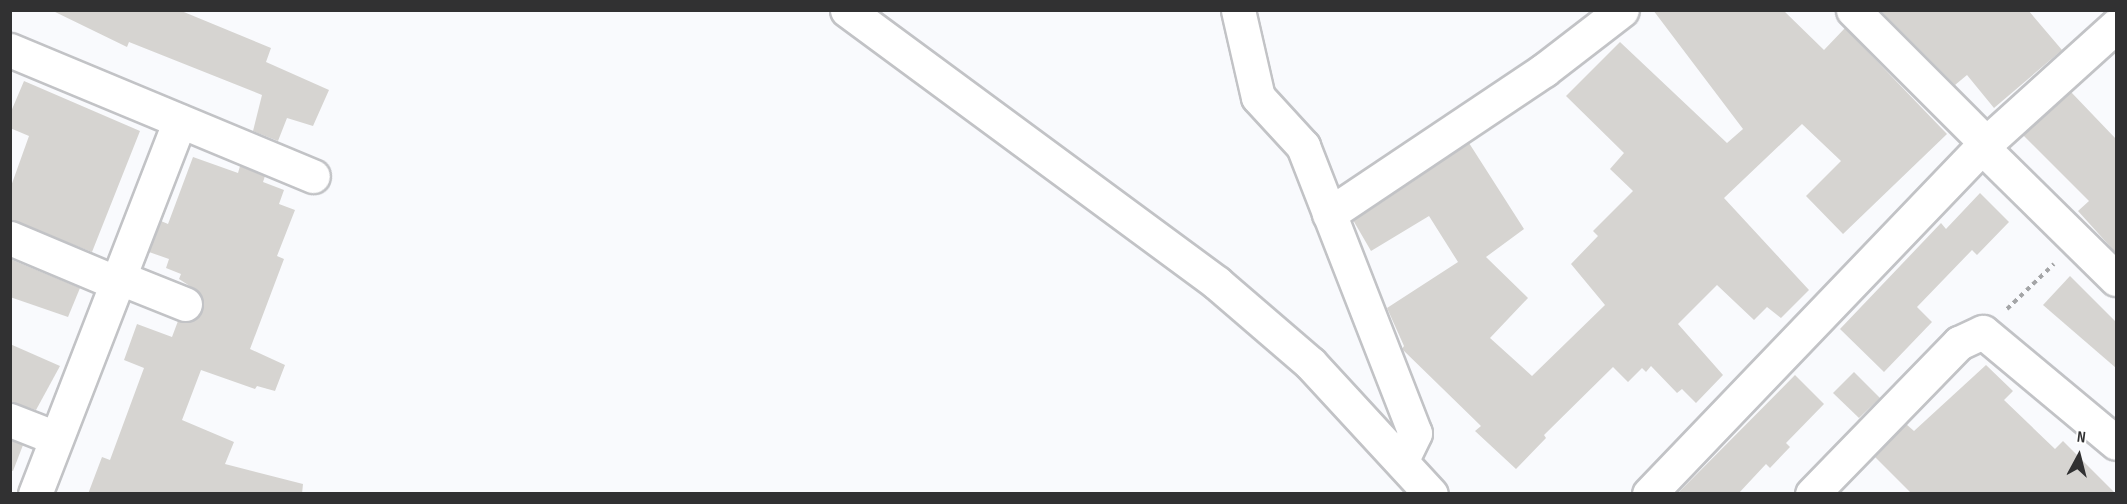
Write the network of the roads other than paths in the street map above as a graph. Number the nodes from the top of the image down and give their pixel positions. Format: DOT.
graph roads {
  1 [pos="847,10"];
  2 [pos="1238,10"];
  3 [pos="1622,10"];
  4 [pos="1853,10"];
  5 [pos="2116,26"];
  6 [pos="10,50"];
  7 [pos="180,121"];
  8 [pos="1984,145"];
  9 [pos="313,176"];
  10 [pos="1329,214"];
  11 [pos="10,238"];
  12 [pos="2116,279"];
  13 [pos="119,280"];
  14 [pos="185,304"];
  15 [pos="10,420"];
  16 [pos="56,438"];
  17 [pos="2116,443"];
  18 [pos="1402,460"];
  19 [pos="1826,488"];
  20 [pos="35,494"];
  21 [pos="1431,494"];
  22 [pos="1649,494"];
  1 -- 18 [label="street"];
  2 -- 10 [label="street"];
  3 -- 10 [label="street"];
  4 -- 8 [label="street"];
  5 -- 8 [label="street"];
  6 -- 7 [label="street"];
  7 -- 9 [label="street"];
  7 -- 13 [label="street"];
  8 -- 12 [label="street"];
  8 -- 22 [label="street"];
  10 -- 18 [label="street"];
  11 -- 13 [label="street"];
  13 -- 14 [label="street"];
  13 -- 16 [label="street"];
  15 -- 16 [label="street"];
  16 -- 20 [label="street"];
  17 -- 19 [label="street"];
  18 -- 21 [label="street"];
}
